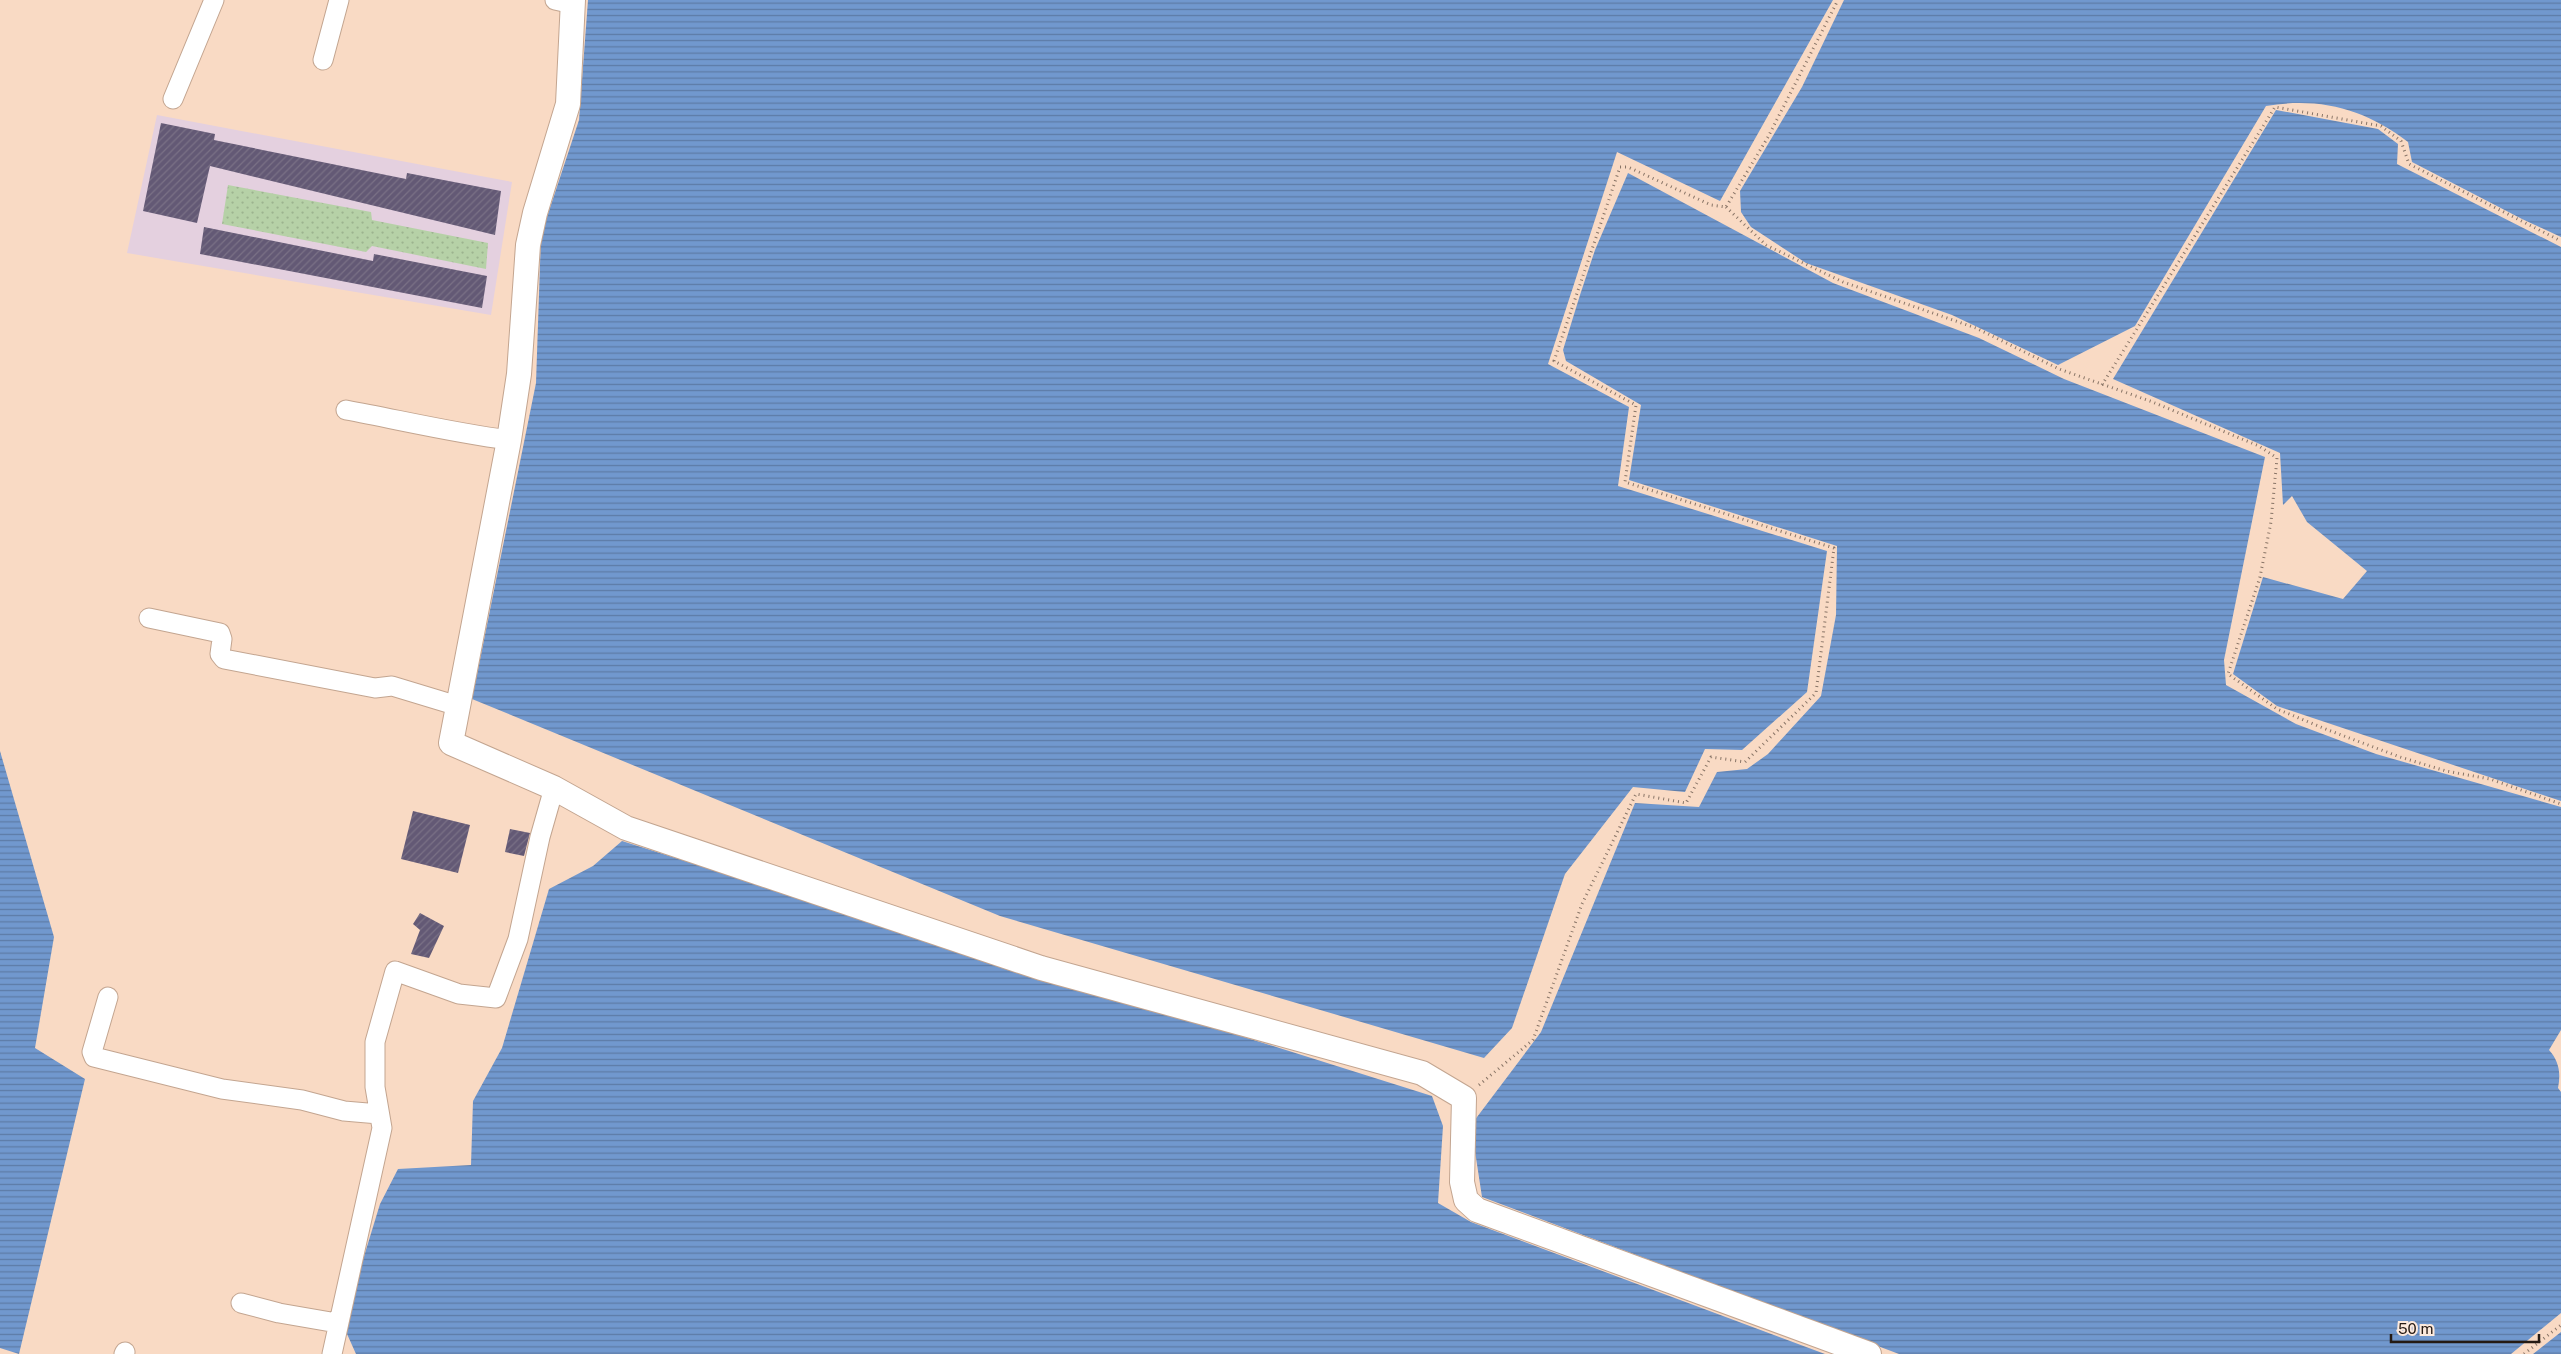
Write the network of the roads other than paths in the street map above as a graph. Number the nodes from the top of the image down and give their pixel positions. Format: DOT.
graph roads {
  1 [pos="214,0"];
  2 [pos="339,0"];
  3 [pos="567,1"];
  4 [pos="323,60"];
  5 [pos="172,100"];
  6 [pos="346,410"];
  7 [pos="509,440"];
  8 [pos="149,618"];
  9 [pos="458,706"];
  10 [pos="554,788"];
  11 [pos="108,997"];
  12 [pos="379,1114"];
  13 [pos="241,1303"];
  14 [pos="337,1323"];
  15 [pos="332,1354"];
  16 [pos="1869,1354"];
  1 -- 5 [label="street"];
  2 -- 4 [label="street"];
  3 -- 7 [label="street"];
  6 -- 7 [label="street"];
  7 -- 9 [label="street"];
  8 -- 9 [label="street"];
  9 -- 10 [label="street"];
  10 -- 12 [label="street"];
  10 -- 16 [label="street"];
  11 -- 12 [label="street"];
  12 -- 14 [label="street"];
  13 -- 14 [label="street"];
  14 -- 15 [label="street"];
}
